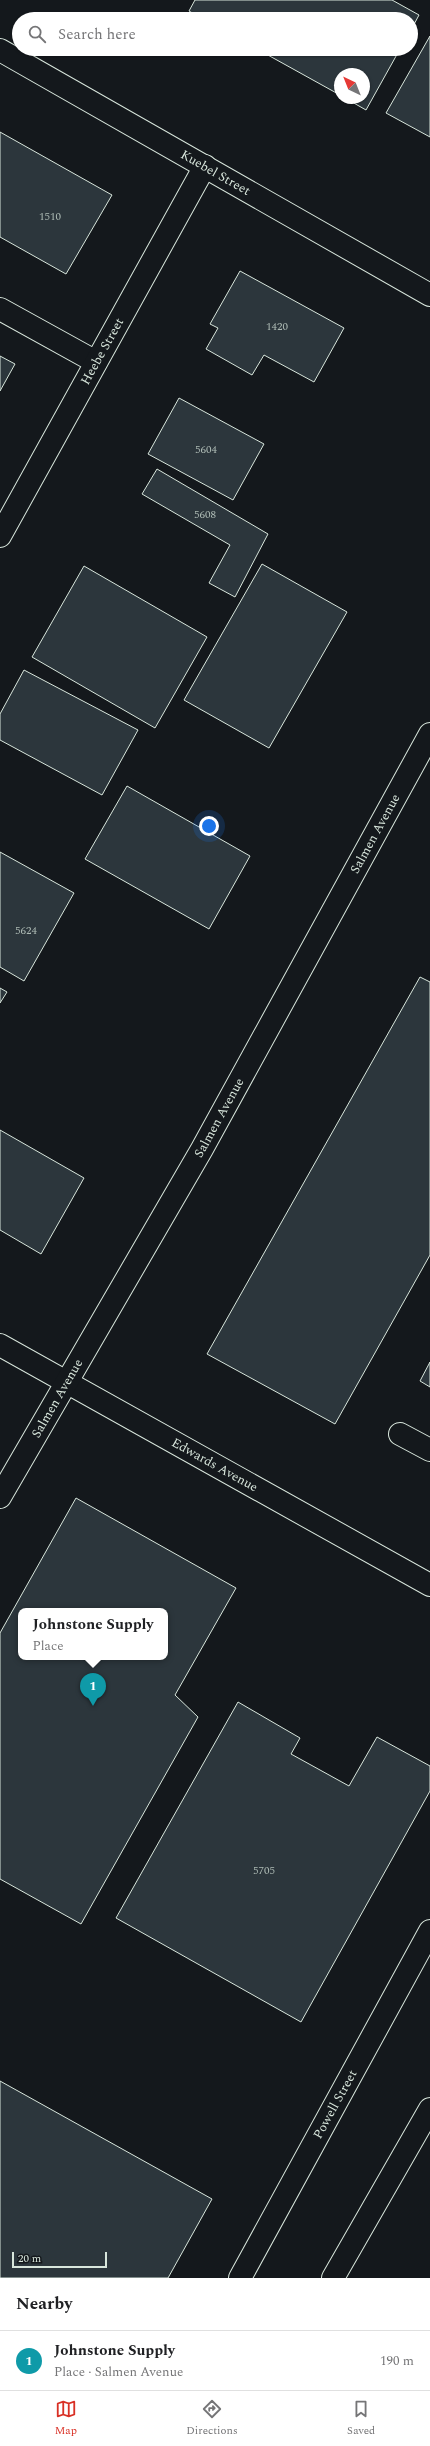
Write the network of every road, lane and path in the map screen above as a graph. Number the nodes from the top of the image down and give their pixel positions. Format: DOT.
graph roads {
  1 [pos="0,50"];
  2 [pos="205,166"];
  3 [pos="430,295"];
  4 [pos="0,309"];
  5 [pos="96,362"];
  6 [pos="0,536"];
  7 [pos="430,734"];
  8 [pos="0,1345"];
  9 [pos="67,1382"];
  10 [pos="400,1434"];
  11 [pos="430,1450"];
  12 [pos="0,1497"];
  13 [pos="430,1585"];
  14 [pos="430,1931"];
  15 [pos="430,2109"];
  16 [pos="240,2278"];
  17 [pos="333,2278"];
  1 -- 2 [label="street, Kuebel Street"];
  2 -- 3 [label="street, Kuebel Street"];
  2 -- 5 [label="street, Heebe Street"];
  4 -- 5 [label="street"];
  5 -- 6 [label="street, Heebe Street"];
  7 -- 9 [label="street, Salmen Avenue"];
  8 -- 9 [label="street, Edwards Avenue"];
  9 -- 12 [label="street, Salmen Avenue"];
  9 -- 13 [label="street, Edwards Avenue"];
  10 -- 11 [label="street"];
  14 -- 16 [label="street, Powell Street"];
  15 -- 17 [label="street"];
}
